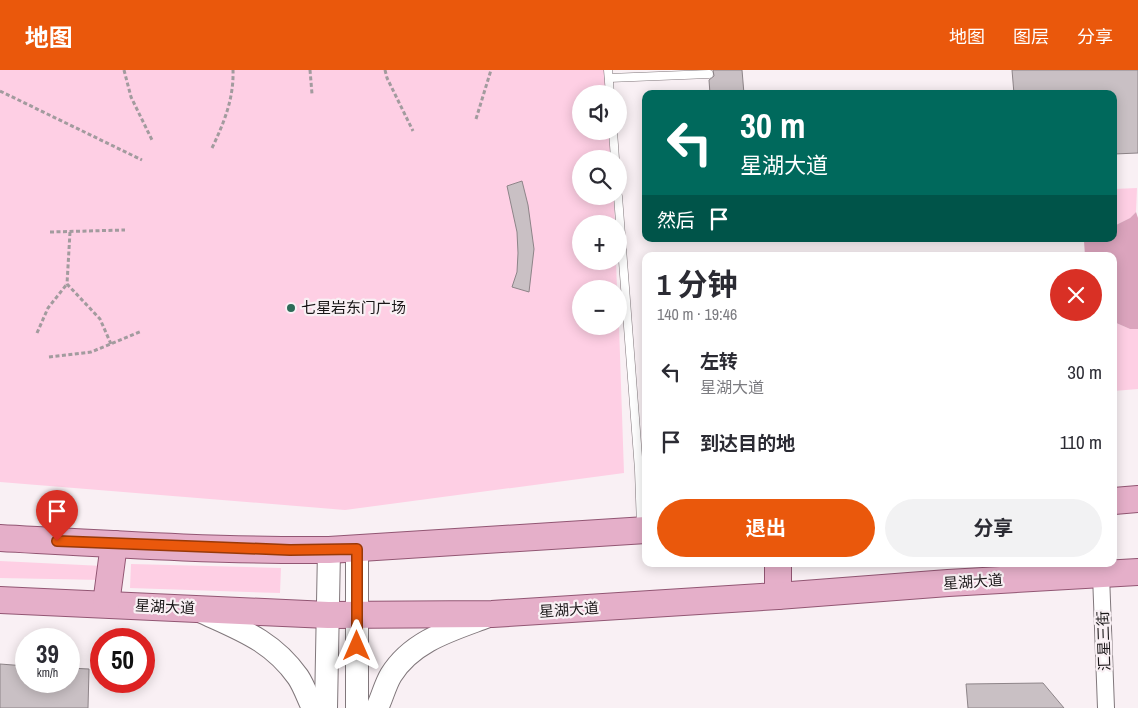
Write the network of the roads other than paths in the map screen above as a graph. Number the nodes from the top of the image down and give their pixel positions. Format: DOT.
graph roads {
  1 [pos="609,74"];
  2 [pos="709,74"];
  3 [pos="619,205"];
  4 [pos="1138,499"];
  5 [pos="1117,501"];
  6 [pos="642,506"];
  7 [pos="642,530"];
  8 [pos="0,538"];
  9 [pos="114,544"];
  10 [pos="357,549"];
  11 [pos="329,550"];
  12 [pos="778,567"];
  13 [pos="1138,572"];
  14 [pos="1101,575"];
  15 [pos="778,596"];
  16 [pos="0,600"];
  17 [pos="106,604"];
  18 [pos="197,609"];
  19 [pos="492,614"];
  20 [pos="328,615"];
  21 [pos="357,615"];
  22 [pos="313,708"];
  23 [pos="326,708"];
  24 [pos="357,708"];
  25 [pos="377,708"];
  26 [pos="1106,708"];
  1 -- 2 [label="lane"];
  3 -- 6 [label="lane"];
  4 -- 5 [label="main road"];
  7 -- 10 [label="main road"];
  8 -- 9 [label="main road"];
  9 -- 11 [label="main road"];
  9 -- 17 [label="main road"];
  10 -- 11 [label="main road"];
  10 -- 21 [label="main road"];
  11 -- 20 [label="main road"];
  12 -- 15 [label="main road"];
  13 -- 14 [label="main road, 星湖大道"];
  14 -- 15 [label="main road, 星湖大道"];
  14 -- 26 [label="street, 汇星三街"];
  15 -- 19 [label="main road, 星湖大道"];
  16 -- 17 [label="main road, 星湖大道"];
  17 -- 18 [label="main road, 星湖大道"];
  18 -- 20 [label="main road, 星湖大道"];
  18 -- 22 [label="main road"];
  19 -- 21 [label="main road, 星湖大道"];
  19 -- 25 [label="main road"];
  20 -- 21 [label="main road, 星湖大道"];
  20 -- 23 [label="main road"];
  21 -- 24 [label="main road"];
}
